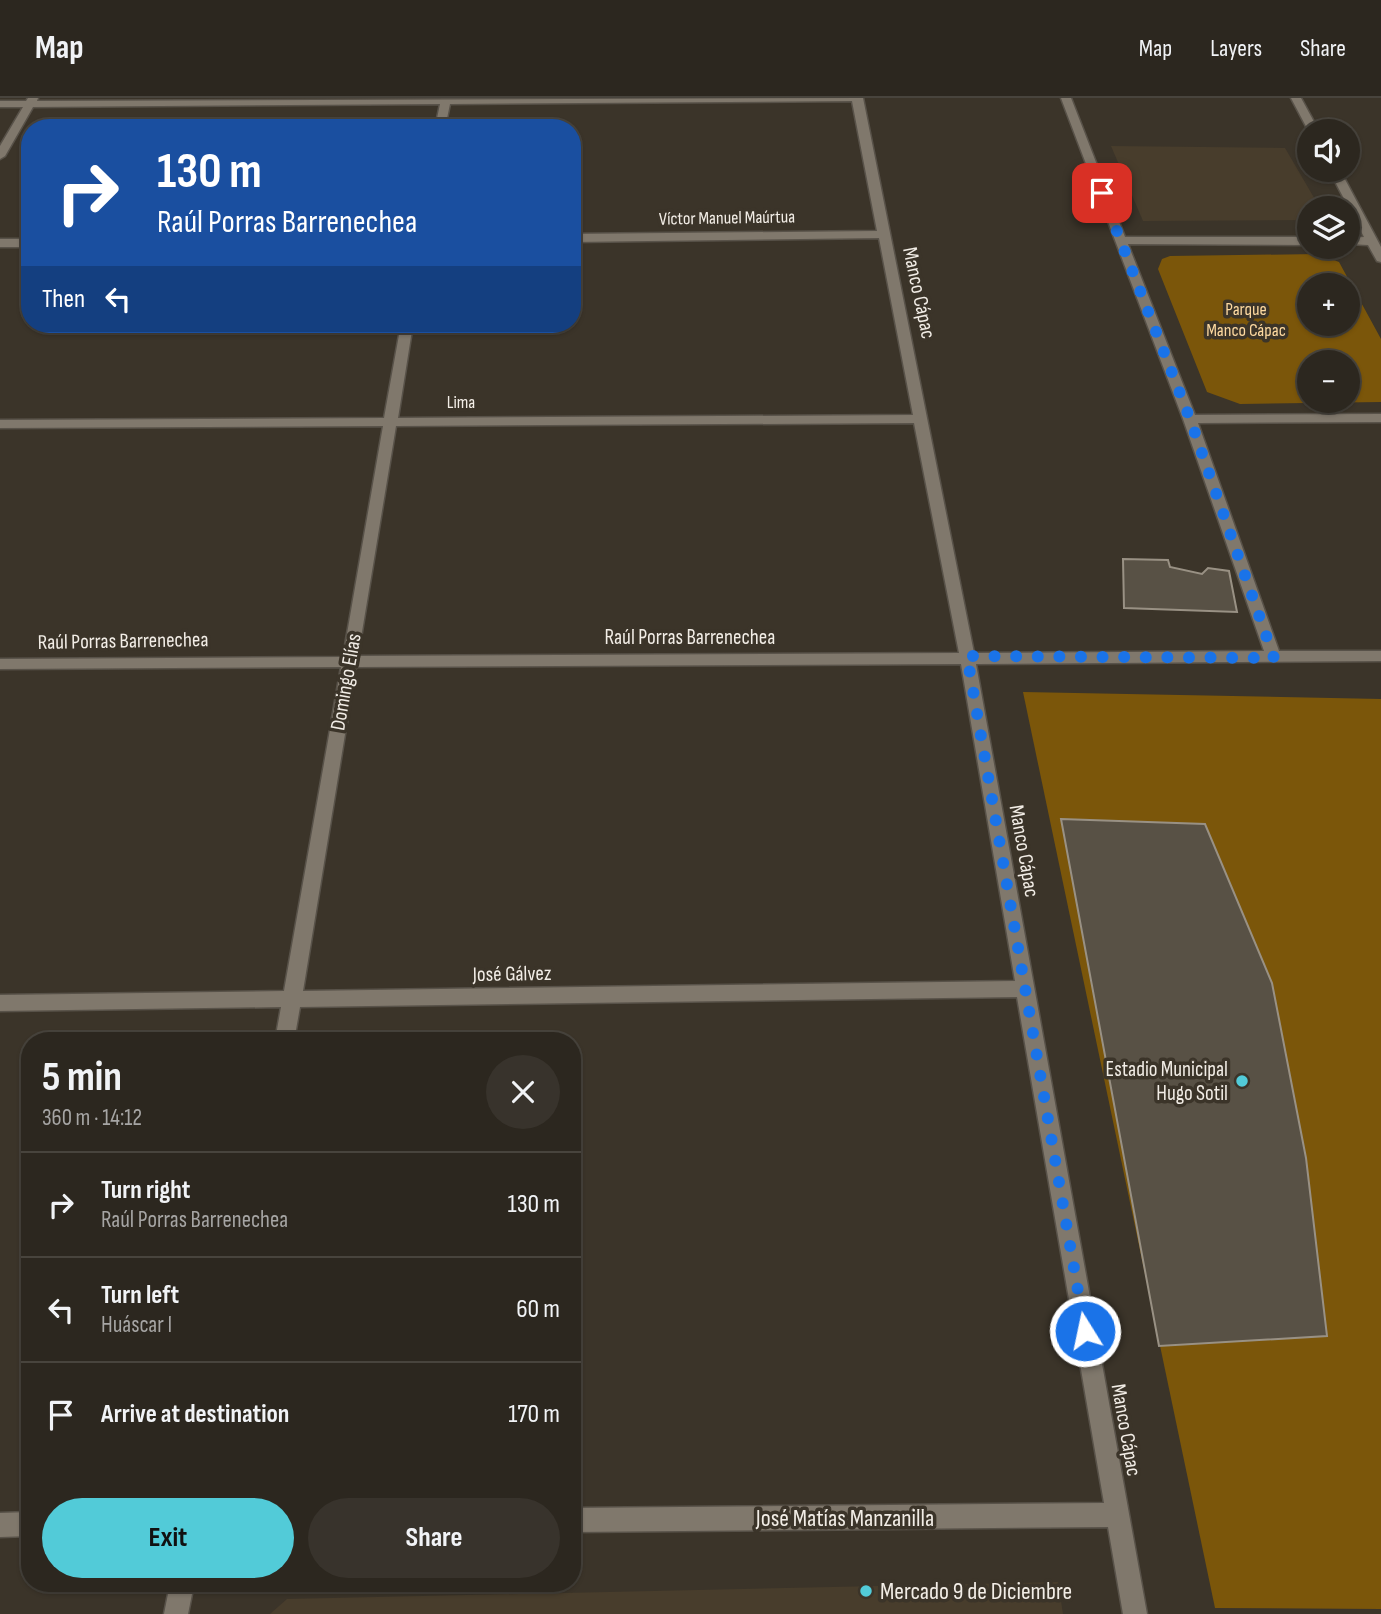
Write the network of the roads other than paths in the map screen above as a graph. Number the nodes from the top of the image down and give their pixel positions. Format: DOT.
graph roads {
  1 [pos="858,98"];
  2 [pos="1066,98"];
  3 [pos="1296,98"];
  4 [pos="446,99"];
  5 [pos="31,101"];
  6 [pos="0,104"];
  7 [pos="442,119"];
  8 [pos="1307,119"];
  9 [pos="0,156"];
  10 [pos="1340,182"];
  11 [pos="883,233"];
  12 [pos="581,238"];
  13 [pos="1121,240"];
  14 [pos="1297,241"];
  15 [pos="1360,241"];
  16 [pos="1372,241"];
  17 [pos="0,243"];
  18 [pos="21,243"];
  19 [pos="1381,258"];
  20 [pos="406,333"];
  21 [pos="1381,418"];
  22 [pos="922,419"];
  23 [pos="1190,419"];
  24 [pos="392,421"];
  25 [pos="0,424"];
  26 [pos="967,656"];
  27 [pos="1381,656"];
  28 [pos="1274,658"];
  29 [pos="349,660"];
  30 [pos="0,664"];
  31 [pos="1024,989"];
  32 [pos="293,1000"];
  33 [pos="0,1003"];
  34 [pos="287,1032"];
  35 [pos="1118,1516"];
  36 [pos="581,1520"];
  37 [pos="21,1524"];
  38 [pos="0,1525"];
  39 [pos="181,1592"];
  40 [pos="177,1614"];
  41 [pos="1135,1614"];
  1 -- 4 [label="street"];
  1 -- 11 [label="street, Manco Cápac"];
  2 -- 13 [label="street"];
  3 -- 8 [label="street"];
  4 -- 5 [label="street"];
  4 -- 7 [label="street"];
  5 -- 6 [label="street"];
  5 -- 9 [label="street"];
  10 -- 16 [label="street"];
  11 -- 12 [label="street, Víctor Manuel Maúrtua"];
  11 -- 22 [label="street, Manco Cápac"];
  13 -- 14 [label="street"];
  13 -- 23 [label="street"];
  15 -- 16 [label="street"];
  16 -- 19 [label="street"];
  17 -- 18 [label="street"];
  20 -- 24 [label="street, Domingo Elías"];
  21 -- 23 [label="street"];
  22 -- 24 [label="street, Lima"];
  22 -- 26 [label="street, Manco Cápac"];
  23 -- 28 [label="street"];
  24 -- 25 [label="street, Lima"];
  24 -- 29 [label="street, Domingo Elías"];
  26 -- 28 [label="street, Raúl Porras Barrenechea"];
  26 -- 29 [label="street, Raúl Porras Barrenechea"];
  26 -- 31 [label="street, Manco Cápac"];
  27 -- 28 [label="street, Raúl Porras Barrenechea"];
  29 -- 30 [label="street, Raúl Porras Barrenechea"];
  29 -- 32 [label="street, Domingo Elías"];
  31 -- 32 [label="street, José Gálvez"];
  31 -- 35 [label="street, Manco Cápac"];
  32 -- 33 [label="street, José Gálvez"];
  32 -- 34 [label="street, Domingo Elías"];
  35 -- 36 [label="street, José Matías Manzanilla"];
  35 -- 41 [label="street, Manco Cápac"];
  37 -- 38 [label="street"];
  39 -- 40 [label="street"];
}
